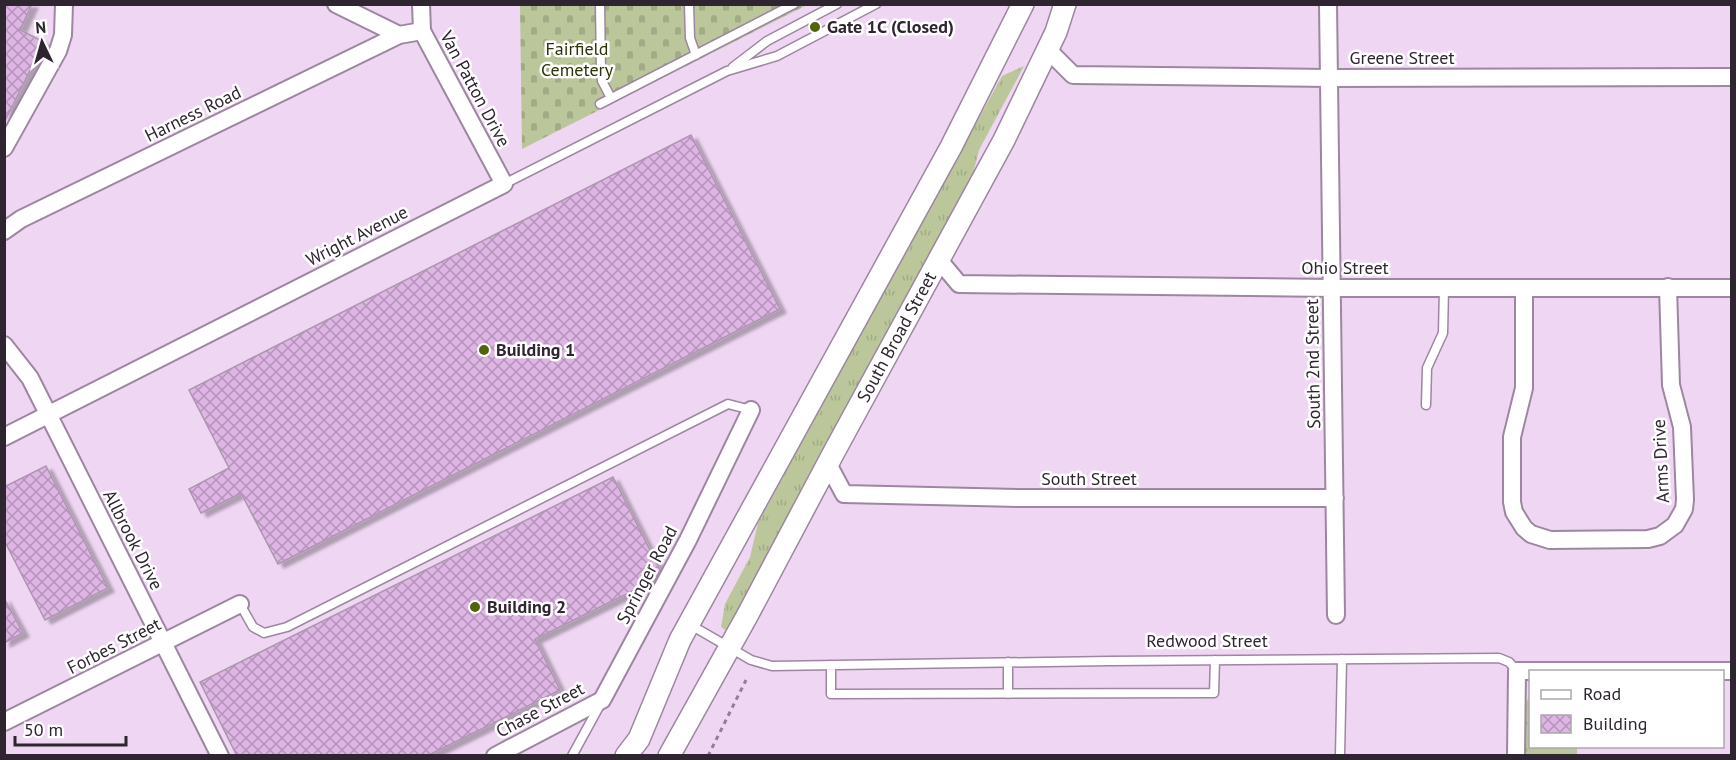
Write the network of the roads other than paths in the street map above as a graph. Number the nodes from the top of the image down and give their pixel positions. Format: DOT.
graph roads {
  1 [pos="64,4"];
  2 [pos="336,4"];
  3 [pos="421,4"];
  4 [pos="600,4"];
  5 [pos="689,4"];
  6 [pos="794,4"];
  7 [pos="837,4"];
  8 [pos="876,4"];
  9 [pos="1023,4"];
  10 [pos="1065,4"];
  11 [pos="1328,4"];
  12 [pos="422,31"];
  13 [pos="399,35"];
  14 [pos="1047,49"];
  15 [pos="696,55"];
  16 [pos="728,71"];
  17 [pos="1731,77"];
  18 [pos="1329,78"];
  19 [pos="611,98"];
  20 [pos="600,104"];
  21 [pos="4,148"];
  22 [pos="504,184"];
  23 [pos="4,231"];
  24 [pos="939,260"];
  25 [pos="1668,287"];
  26 [pos="1332,288"];
  27 [pos="1444,288"];
  28 [pos="1524,288"];
  29 [pos="1731,288"];
  30 [pos="5,346"];
  31 [pos="1426,405"];
  32 [pos="751,410"];
  33 [pos="48,415"];
  34 [pos="4,437"];
  35 [pos="828,464"];
  36 [pos="1335,498"];
  37 [pos="240,604"];
  38 [pos="1336,615"];
  39 [pos="684,632"];
  40 [pos="163,643"];
  41 [pos="725,657"];
  42 [pos="1342,659"];
  43 [pos="1215,660"];
  44 [pos="1008,662"];
  45 [pos="831,665"];
  46 [pos="1517,671"];
  47 [pos="1529,671"];
  48 [pos="1008,693"];
  49 [pos="602,700"];
  50 [pos="4,722"];
  51 [pos="220,756"];
  52 [pos="495,756"];
  53 [pos="572,756"];
  54 [pos="626,756"];
  55 [pos="669,756"];
  56 [pos="1340,756"];
  57 [pos="1516,756"];
  1 -- 21 [label="street"];
  2 -- 13 [label="street"];
  3 -- 12 [label="street"];
  4 -- 19 [label="lane"];
  5 -- 15 [label="lane"];
  6 -- 15 [label="lane"];
  7 -- 16 [label="lane, Wright Avenue"];
  8 -- 16 [label="lane, Wright Avenue"];
  9 -- 39 [label="street"];
  10 -- 14 [label="street, South Broad Street"];
  11 -- 18 [label="street, South 2nd Street"];
  12 -- 13 [label="street, Van Patton Drive"];
  12 -- 22 [label="street, Van Patton Drive"];
  13 -- 23 [label="street, Harness Road"];
  14 -- 18 [label="street, Greene Street"];
  14 -- 24 [label="street, South Broad Street"];
  15 -- 19 [label="lane"];
  16 -- 22 [label="lane, Wright Avenue"];
  17 -- 18 [label="street, Greene Street"];
  18 -- 26 [label="street, South 2nd Street"];
  19 -- 20 [label="lane"];
  22 -- 33 [label="street, Wright Avenue"];
  24 -- 26 [label="street, Ohio Street"];
  24 -- 35 [label="street, South Broad Street"];
  25 -- 28 [label="street, Ohio Street"];
  25 -- 28 [label="street, Arms Drive"];
  25 -- 29 [label="street, Ohio Street"];
  26 -- 27 [label="street, Ohio Street"];
  26 -- 36 [label="street, South 2nd Street"];
  27 -- 28 [label="street, Ohio Street"];
  27 -- 31 [label="lane"];
  30 -- 33 [label="street, Allbrook Drive"];
  32 -- 37 [label="lane"];
  32 -- 49 [label="street, Springer Road"];
  33 -- 34 [label="street, Wright Avenue"];
  33 -- 40 [label="street, Allbrook Drive"];
  35 -- 36 [label="street, South Street"];
  35 -- 41 [label="street, South Broad Street"];
  36 -- 38 [label="street, South 2nd Street"];
  37 -- 40 [label="street, Forbes Street"];
  39 -- 41 [label="lane, Redwood Street"];
  39 -- 54 [label="street"];
  40 -- 50 [label="street, Forbes Street"];
  40 -- 51 [label="street, Allbrook Drive"];
  41 -- 45 [label="lane, Redwood Street"];
  41 -- 55 [label="street, South Broad Street"];
  42 -- 43 [label="lane, Redwood Street"];
  42 -- 46 [label="lane, Redwood Street"];
  42 -- 56 [label="lane"];
  43 -- 44 [label="lane, Redwood Street"];
  43 -- 48 [label="lane"];
  44 -- 45 [label="lane, Redwood Street"];
  44 -- 48 [label="lane"];
  45 -- 48 [label="lane"];
  46 -- 47 [label="street, Redwood Street"];
  46 -- 57 [label="street"];
  49 -- 52 [label="street, Chase Street"];
  49 -- 53 [label="lane, Springer Road"];
}
